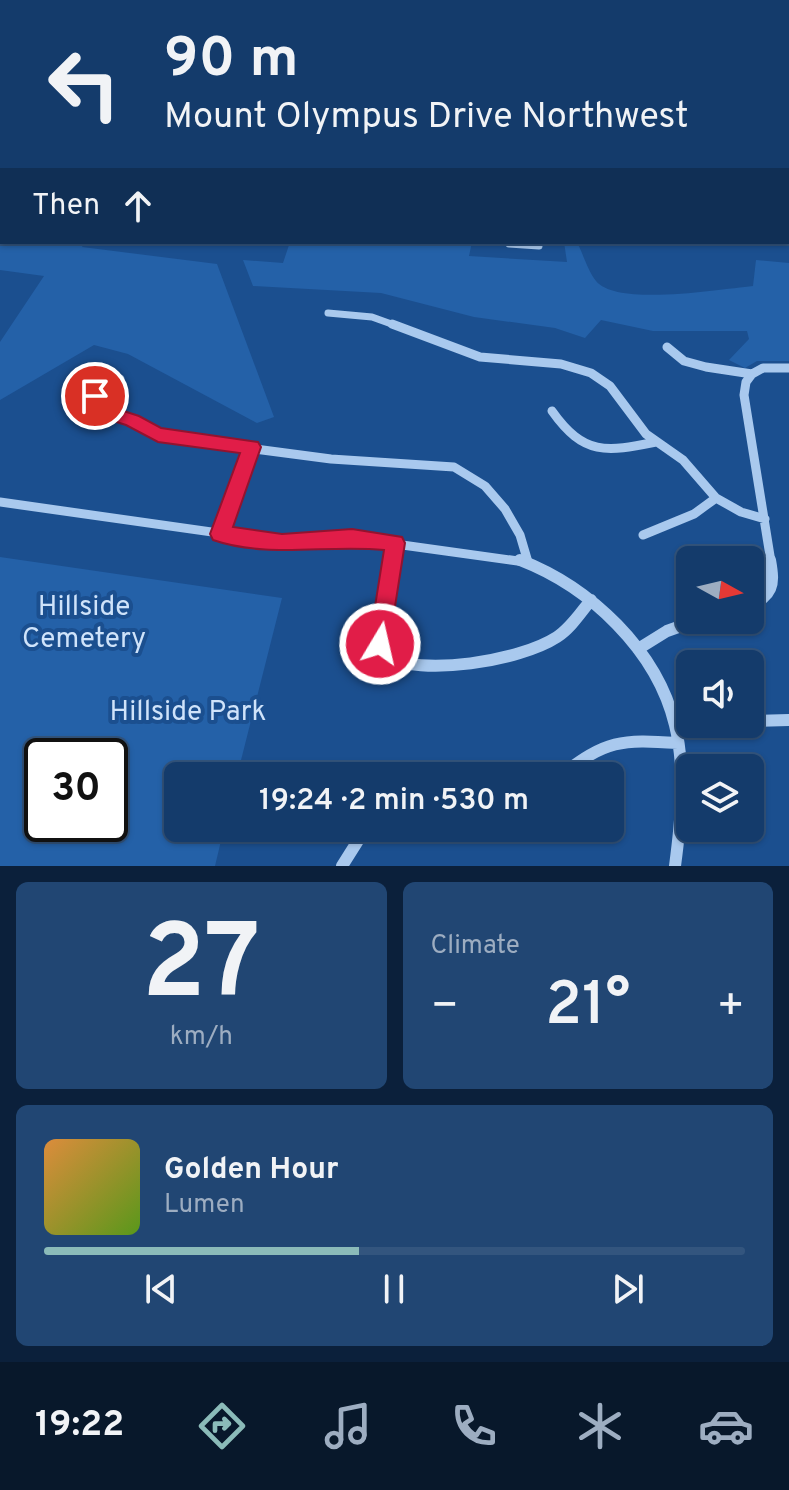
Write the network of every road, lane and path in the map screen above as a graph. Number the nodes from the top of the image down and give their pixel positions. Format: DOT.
graph roads {
  1 [pos="530,244"];
  2 [pos="539,246"];
  3 [pos="328,313"];
  4 [pos="667,347"];
  5 [pos="789,368"];
  6 [pos="752,374"];
  7 [pos="120,379"];
  8 [pos="93,400"];
  9 [pos="73,401"];
  10 [pos="552,411"];
  11 [pos="656,442"];
  12 [pos="252,447"];
  13 [pos="716,498"];
  14 [pos="0,502"];
  15 [pos="765,519"];
  16 [pos="220,534"];
  17 [pos="643,535"];
  18 [pos="395,543"];
  19 [pos="528,562"];
  20 [pos="764,598"];
  21 [pos="591,600"];
  22 [pos="676,628"];
  23 [pos="638,649"];
  24 [pos="789,720"];
  25 [pos="764,721"];
  26 [pos="675,725"];
  27 [pos="678,743"];
  28 [pos="577,762"];
  29 [pos="357,842"];
  30 [pos="342,866"];
  31 [pos="675,866"];
  1 -- 2 [label="street"];
  3 -- 11 [label="street"];
  4 -- 6 [label="street"];
  5 -- 6 [label="street"];
  6 -- 15 [label="street"];
  7 -- 8 [label="street"];
  8 -- 9 [label="street"];
  8 -- 12 [label="street"];
  10 -- 11 [label="street"];
  11 -- 13 [label="street"];
  12 -- 16 [label="street"];
  12 -- 19 [label="street"];
  13 -- 15 [label="street"];
  13 -- 17 [label="street"];
  14 -- 16 [label="street"];
  15 -- 20 [label="street"];
  16 -- 18 [label="street"];
  18 -- 19 [label="street"];
  18 -- 21 [label="street"];
  19 -- 21 [label="street"];
  21 -- 23 [label="street"];
  22 -- 23 [label="street"];
  23 -- 26 [label="street"];
  24 -- 25 [label="street"];
  26 -- 27 [label="street"];
  27 -- 28 [label="street"];
  27 -- 31 [label="street"];
  29 -- 30 [label="street"];
}
